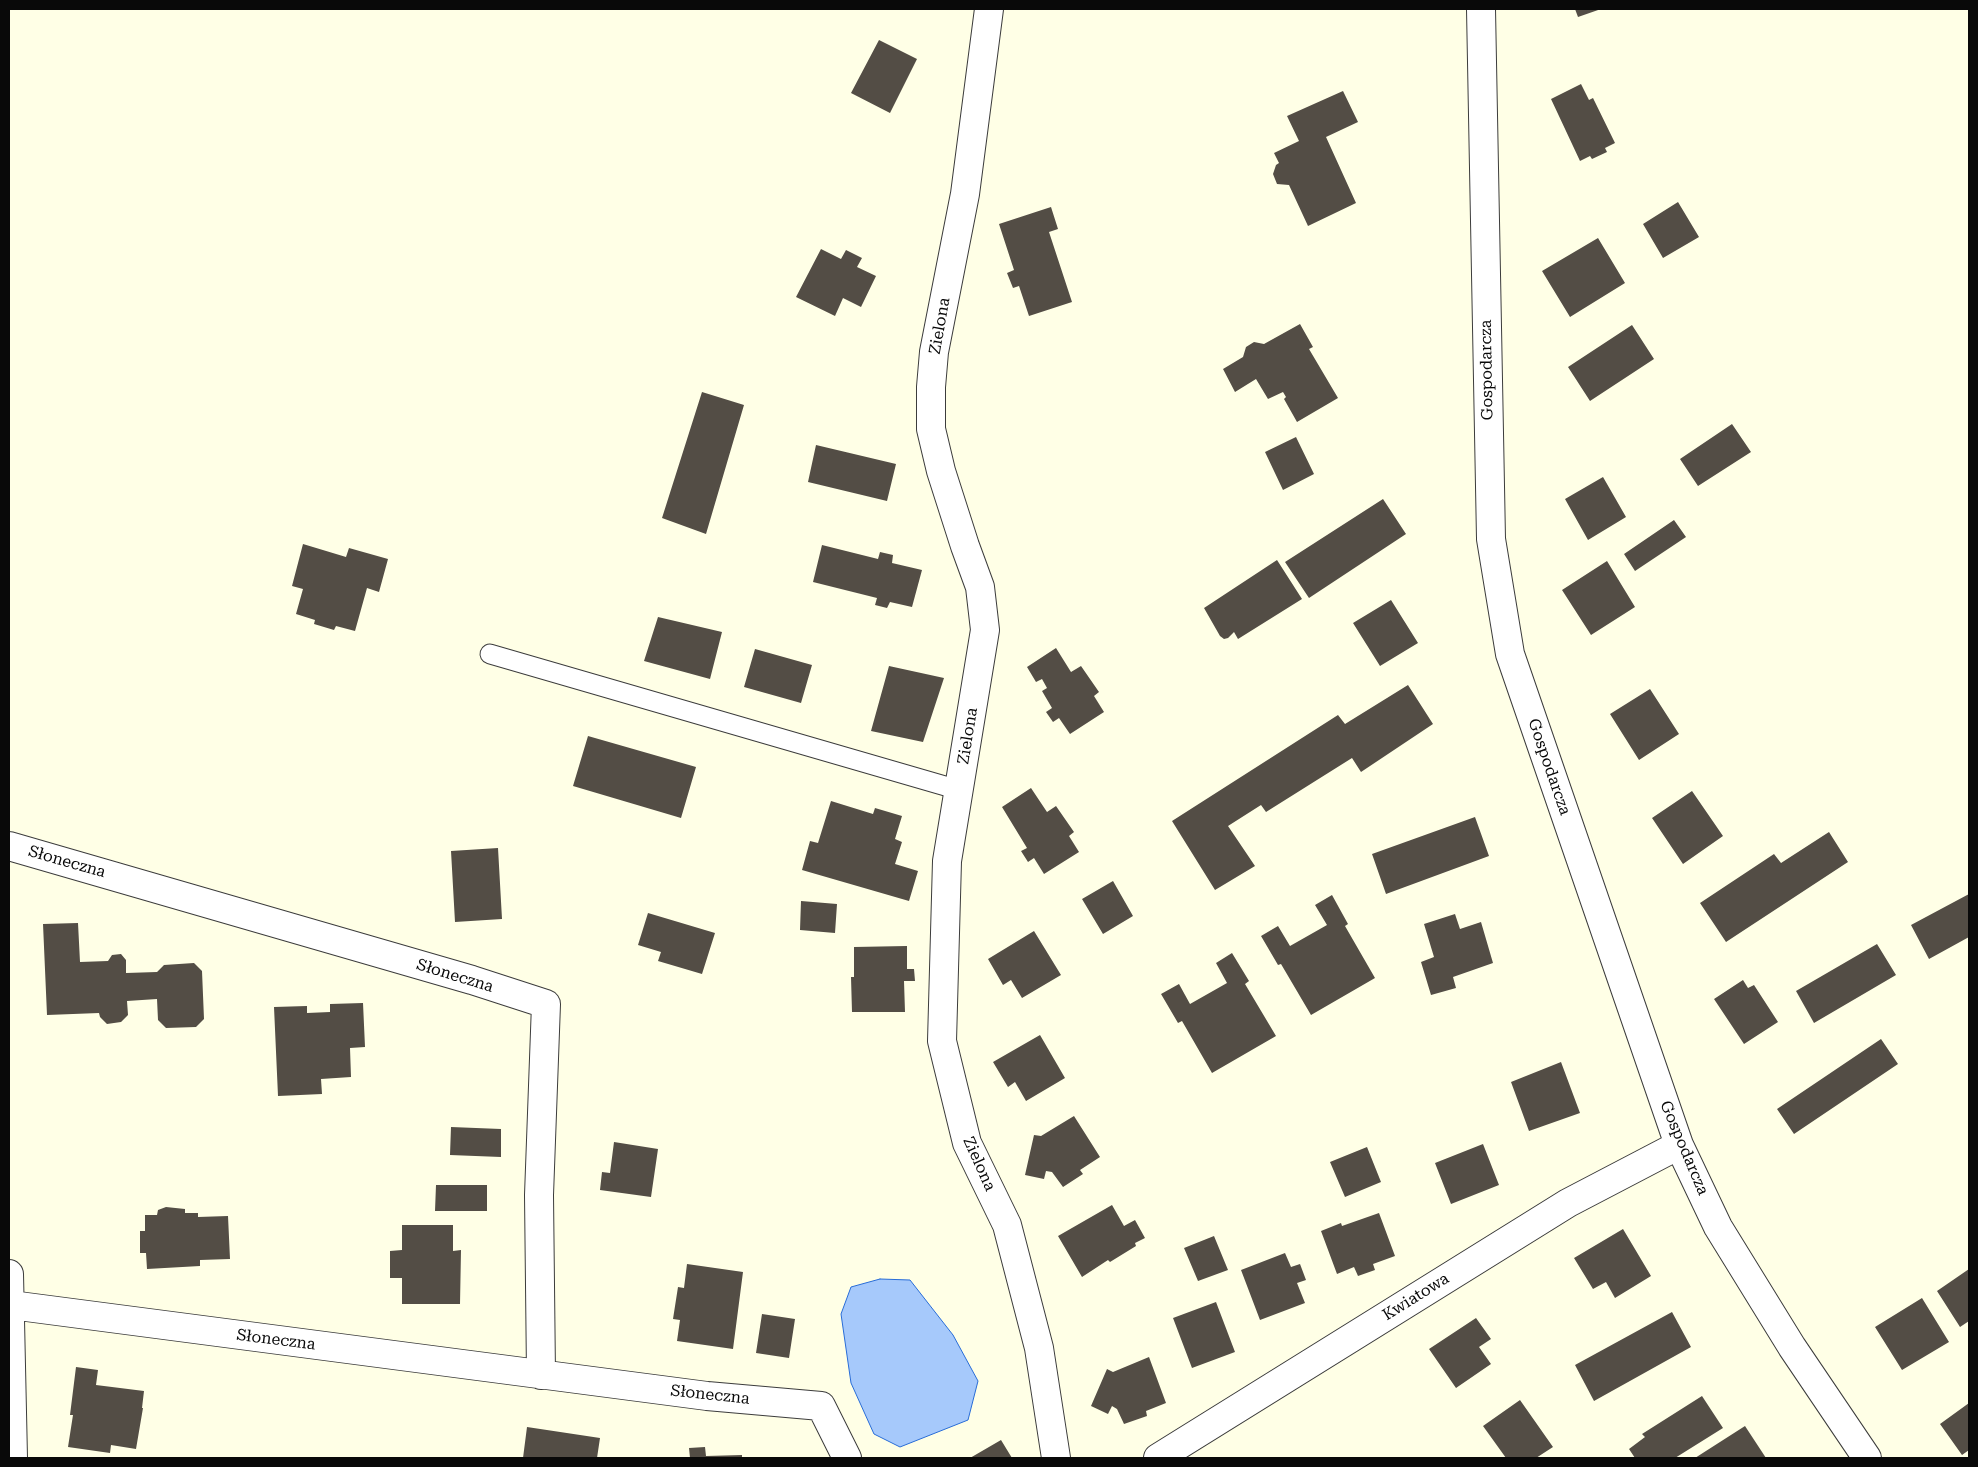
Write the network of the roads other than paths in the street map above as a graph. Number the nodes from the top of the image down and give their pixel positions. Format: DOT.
graph roads {
  1 [pos="988,9"];
  2 [pos="1480,9"];
  3 [pos="490,654"];
  4 [pos="959,790"];
  5 [pos="9,846"];
  6 [pos="1679,1145"];
  7 [pos="9,1274"];
  8 [pos="11,1305"];
  9 [pos="541,1375"];
  10 [pos="13,1458"];
  11 [pos="847,1458"];
  12 [pos="1056,1458"];
  13 [pos="1158,1458"];
  14 [pos="1867,1458"];
  1 -- 4 [label="street, Zielona"];
  2 -- 6 [label="street, Gospodarcza"];
  3 -- 4 [label="lane"];
  4 -- 12 [label="street, Zielona"];
  5 -- 9 [label="street, Słoneczna"];
  6 -- 13 [label="street, Kwiatowa"];
  6 -- 14 [label="street, Gospodarcza"];
  7 -- 8 [label="street"];
  8 -- 9 [label="street, Słoneczna"];
  8 -- 10 [label="street"];
  9 -- 11 [label="street, Słoneczna"];
}
